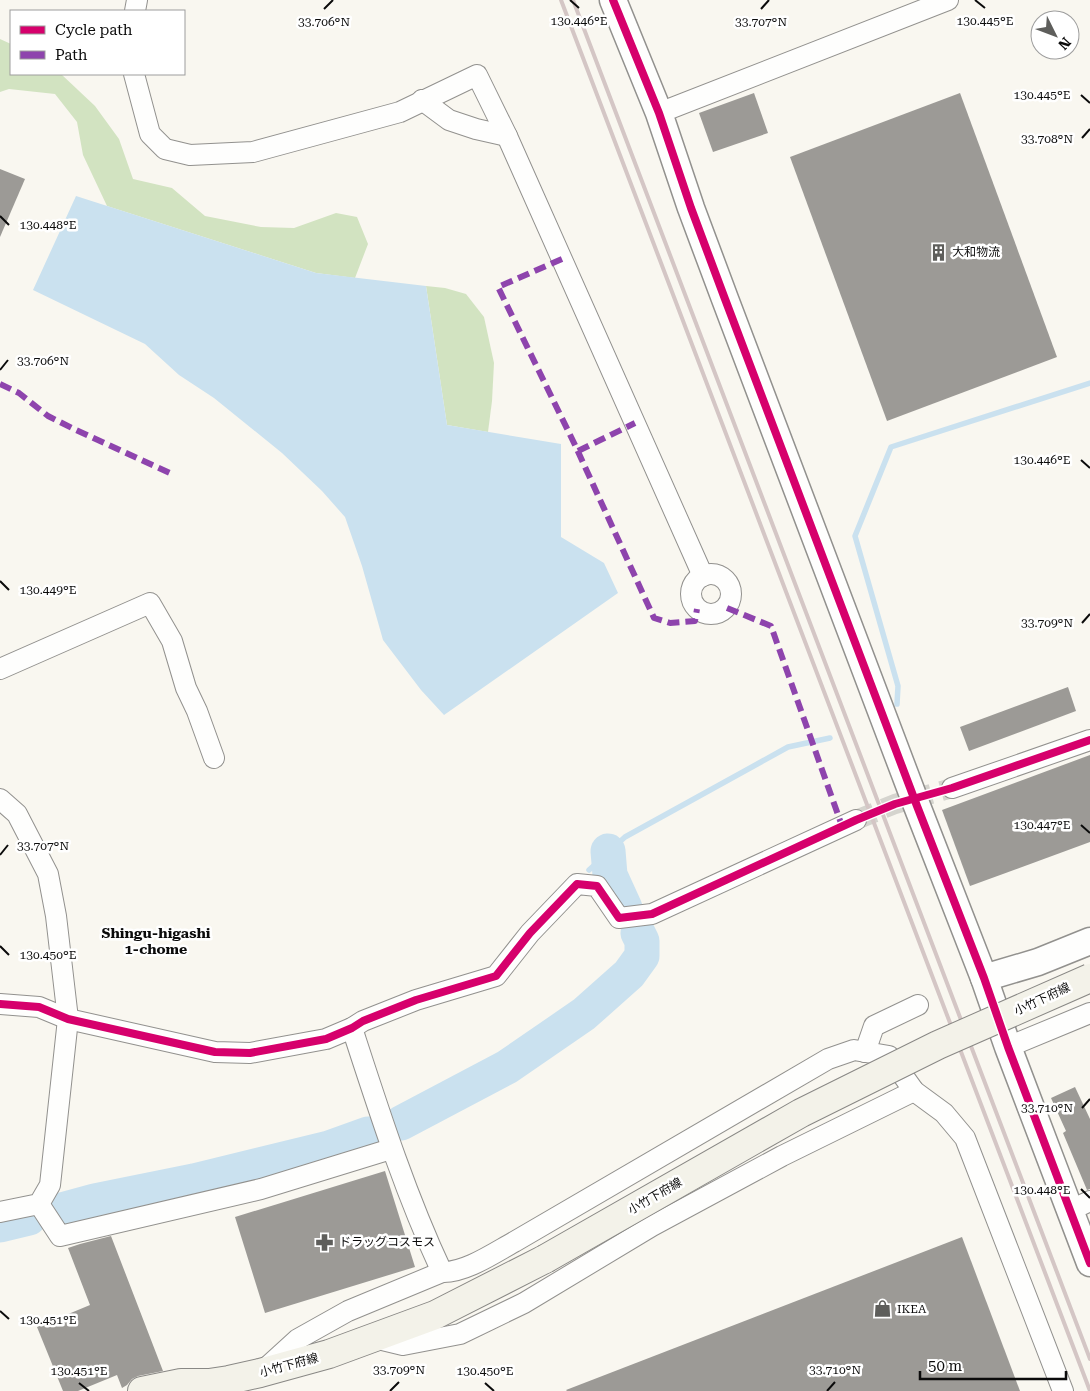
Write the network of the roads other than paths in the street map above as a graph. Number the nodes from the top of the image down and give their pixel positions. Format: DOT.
graph roads {
  1 [pos="613,0"];
  2 [pos="948,0"];
  3 [pos="134,75"];
  4 [pos="422,100"];
  5 [pos="659,113"];
  6 [pos="507,136"];
  7 [pos="703,576"];
  8 [pos="0,669"];
  9 [pos="1090,740"];
  10 [pos="214,758"];
  11 [pos="952,788"];
  12 [pos="0,799"];
  13 [pos="856,820"];
  14 [pos="1090,941"];
  15 [pos="984,978"];
  16 [pos="1090,978"];
  17 [pos="0,1004"];
  18 [pos="918,1005"];
  19 [pos="1090,1013"];
  20 [pos="68,1019"];
  21 [pos="352,1028"];
  22 [pos="1008,1047"];
  23 [pos="865,1052"];
  24 [pos="914,1091"];
  25 [pos="392,1149"];
  26 [pos="39,1204"];
  27 [pos="1080,1205"];
  28 [pos="0,1212"];
  29 [pos="1090,1263"];
  30 [pos="442,1272"];
  31 [pos="374,1338"];
  32 [pos="260,1373"];
  33 [pos="200,1387"];
  34 [pos="142,1391"];
  35 [pos="1063,1391"];
  1 -- 5 [label="street"];
  2 -- 5 [label="street"];
  3 -- 4 [label="street"];
  4 -- 6 [label="street"];
  4 -- 6 [label="street"];
  5 -- 15 [label="street"];
  6 -- 7 [label="street"];
  8 -- 10 [label="street"];
  9 -- 11 [label="street"];
  12 -- 20 [label="street"];
  13 -- 21 [label="street"];
  14 -- 15 [label="street"];
  15 -- 22 [label="street"];
  16 -- 31 [label="main road, 小竹下府線, bridge"];
  17 -- 20 [label="street"];
  18 -- 23 [label="street"];
  19 -- 22 [label="street"];
  20 -- 21 [label="street"];
  20 -- 26 [label="street"];
  21 -- 25 [label="street"];
  22 -- 27 [label="street"];
  23 -- 24 [label="street"];
  23 -- 30 [label="street"];
  24 -- 31 [label="street"];
  24 -- 35 [label="street"];
  25 -- 26 [label="street"];
  25 -- 30 [label="street"];
  26 -- 28 [label="street"];
  27 -- 29 [label="street"];
  30 -- 32 [label="street"];
  31 -- 32 [label="main road, 小竹下府線"];
  32 -- 33 [label="main road, 小竹下府線"];
  33 -- 34 [label="main road, 小竹下府線"];
}
